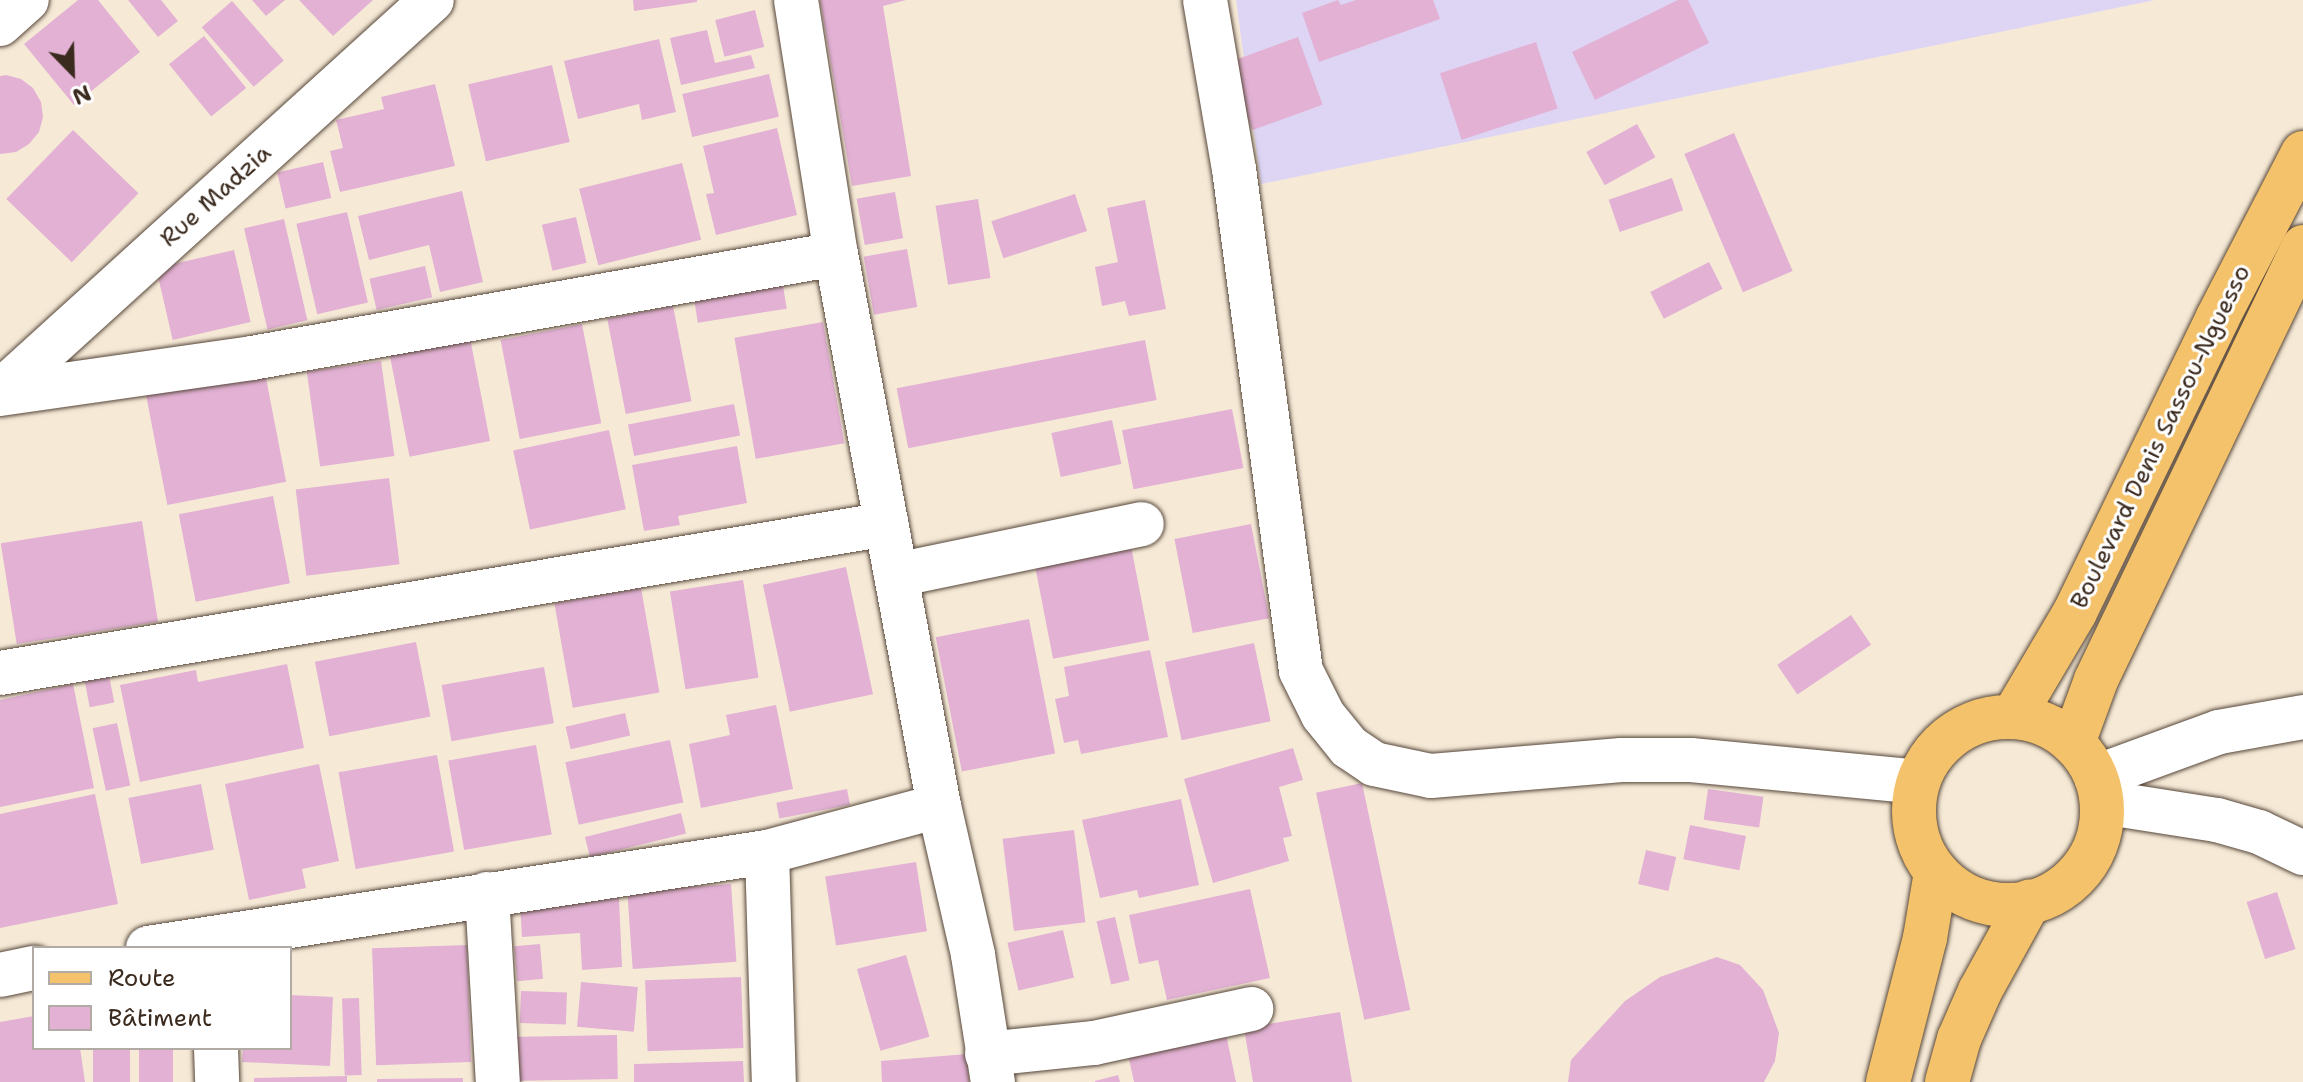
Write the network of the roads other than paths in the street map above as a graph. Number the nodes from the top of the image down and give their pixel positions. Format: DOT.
graph roads {
  1 [pos="27,0"];
  2 [pos="432,0"];
  3 [pos="796,0"];
  4 [pos="1205,0"];
  5 [pos="0,24"];
  6 [pos="2303,153"];
  7 [pos="2303,247"];
  8 [pos="836,254"];
  9 [pos="0,393"];
  10 [pos="887,524"];
  11 [pos="1142,524"];
  12 [pos="896,575"];
  13 [pos="0,673"];
  14 [pos="2013,717"];
  15 [pos="2303,717"];
  16 [pos="2090,774"];
  17 [pos="1918,782"];
  18 [pos="939,806"];
  19 [pos="767,852"];
  20 [pos="2303,853"];
  21 [pos="1936,872"];
  22 [pos="487,894"];
  23 [pos="2029,902"];
  24 [pos="213,942"];
  25 [pos="170,946"];
  26 [pos="32,968"];
  27 [pos="0,975"];
  28 [pos="1251,1009"];
  29 [pos="216,1050"];
  30 [pos="990,1068"];
  31 [pos="217,1082"];
  32 [pos="498,1082"];
  33 [pos="774,1082"];
  34 [pos="1888,1082"];
  35 [pos="1947,1082"];
  1 -- 5 [label="street"];
  2 -- 9 [label="street, Rue Madzia"];
  3 -- 8 [label="street"];
  4 -- 17 [label="street"];
  6 -- 14 [label="main road, Boulevard Denis Sassou-Nguesso"];
  7 -- 16 [label="main road, Boulevard Denis Sassou-Nguesso"];
  8 -- 9 [label="street"];
  8 -- 10 [label="street"];
  10 -- 12 [label="street"];
  10 -- 13 [label="street"];
  11 -- 12 [label="street"];
  12 -- 18 [label="street"];
  14 -- 16 [label="main road"];
  14 -- 17 [label="main road"];
  15 -- 16 [label="street"];
  16 -- 20 [label="street"];
  16 -- 23 [label="main road"];
  17 -- 21 [label="main road"];
  18 -- 19 [label="street"];
  18 -- 30 [label="street"];
  19 -- 22 [label="street"];
  19 -- 33 [label="street"];
  21 -- 23 [label="main road"];
  21 -- 34 [label="main road"];
  22 -- 24 [label="street"];
  22 -- 32 [label="street"];
  23 -- 35 [label="main road"];
  24 -- 25 [label="street"];
  26 -- 27 [label="street"];
  28 -- 30 [label="street"];
  29 -- 31 [label="street"];
}
